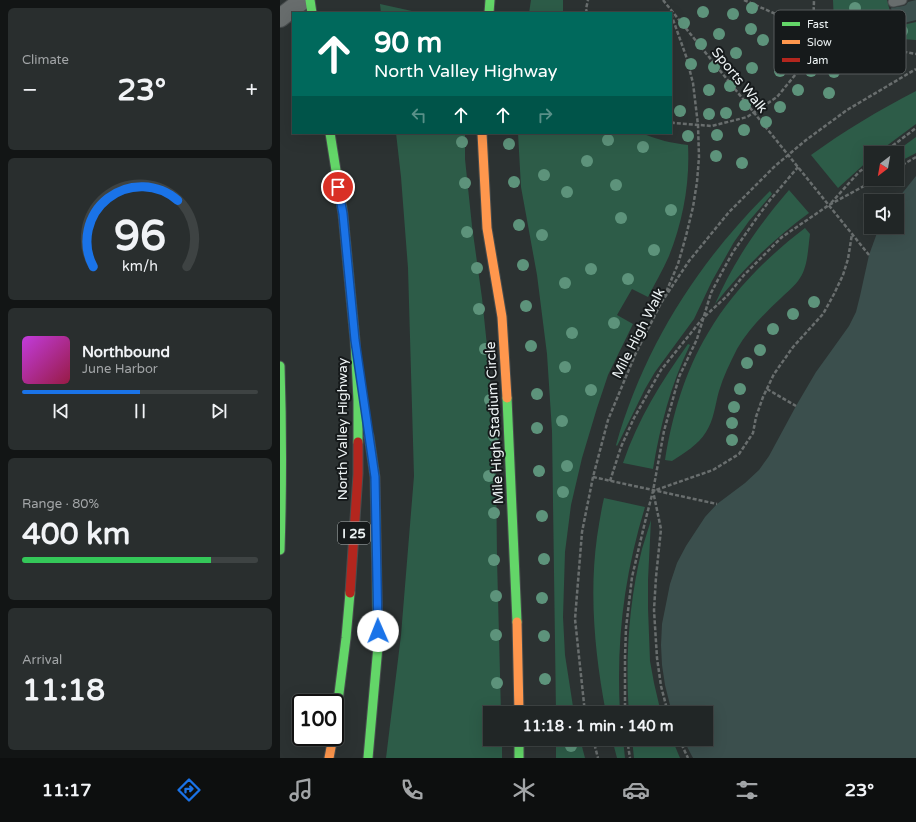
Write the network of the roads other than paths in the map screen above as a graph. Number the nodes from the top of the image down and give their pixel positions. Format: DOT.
graph roads {
  1 [pos="303,0"];
  2 [pos="310,0"];
  3 [pos="490,0"];
  4 [pos="902,0"];
  5 [pos="893,2"];
  6 [pos="312,12"];
  7 [pos="489,12"];
  8 [pos="280,18"];
  9 [pos="330,134"];
  10 [pos="482,134"];
  11 [pos="355,340"];
  12 [pos="280,366"];
  13 [pos="282,417"];
  14 [pos="280,434"];
  15 [pos="280,550"];
  16 [pos="339,694"];
  17 [pos="519,706"];
  18 [pos="331,746"];
  19 [pos="519,746"];
  20 [pos="329,758"];
  21 [pos="368,758"];
  22 [pos="519,758"];
  1 -- 8 [label="street"];
  2 -- 6 [label="main road"];
  3 -- 7 [label="main road"];
  4 -- 5 [label="lane"];
  9 -- 11 [label="main road, North Valley Highway / I 25"];
  10 -- 17 [label="main road, Mile High Stadium Circle"];
  11 -- 16 [label="main road, North Valley Highway / I 25"];
  11 -- 21 [label="main road"];
  12 -- 13 [label="main road"];
  13 -- 14 [label="main road"];
  13 -- 15 [label="main road"];
  18 -- 20 [label="main road"];
  19 -- 22 [label="main road"];
}
